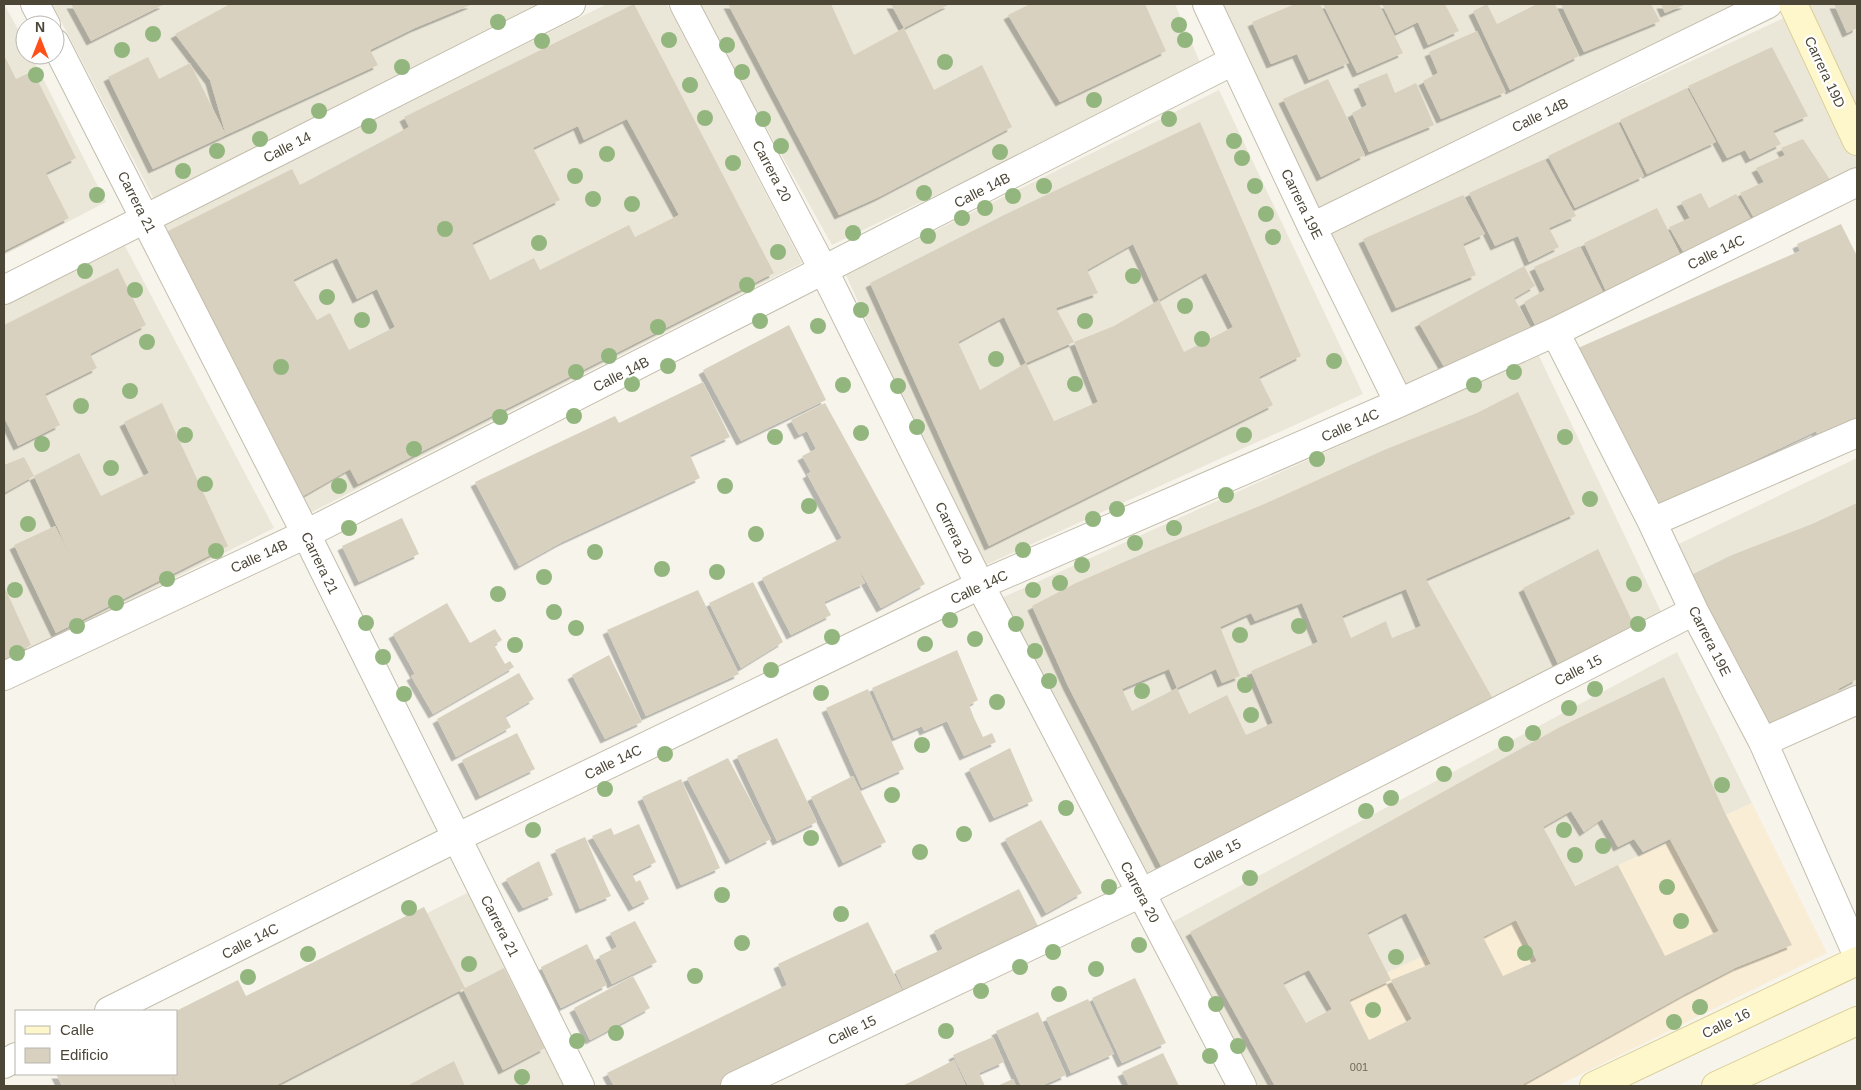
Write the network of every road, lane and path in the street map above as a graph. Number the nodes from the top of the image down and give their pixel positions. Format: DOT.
graph roads {
  1 [pos="572,4"];
  2 [pos="684,4"];
  3 [pos="1207,4"];
  4 [pos="1768,4"];
  5 [pos="1793,4"];
  6 [pos="1233,61"];
  7 [pos="65,62"];
  8 [pos="1857,141"];
  9 [pos="1857,182"];
  10 [pos="145,218"];
  11 [pos="1312,227"];
  12 [pos="824,271"];
  13 [pos="4,290"];
  14 [pos="1555,332"];
  15 [pos="1399,403"];
  16 [pos="1857,433"];
  17 [pos="1652,522"];
  18 [pos="306,534"];
  19 [pos="980,586"];
  20 [pos="1694,611"];
  21 [pos="4,676"];
  22 [pos="1857,700"];
  23 [pos="1763,742"];
  24 [pos="456,838"];
  25 [pos="1141,893"];
  26 [pos="1857,954"];
  27 [pos="1857,960"];
  28 [pos="111,1010"];
  29 [pos="1857,1021"];
  30 [pos="15,1058"];
  31 [pos="4,1064"];
  32 [pos="580,1086"];
  33 [pos="735,1086"];
  34 [pos="1242,1086"];
  35 [pos="1594,1086"];
  36 [pos="1716,1086"];
  1 -- 10 [label="street, Calle 14"];
  2 -- 12 [label="street, Carrera 20"];
  3 -- 6 [label="street, Carrera 19E"];
  4 -- 11 [label="street, Calle 14B"];
  5 -- 8 [label="main road, Carrera 19D"];
  6 -- 11 [label="street, Carrera 19E"];
  6 -- 12 [label="street, Calle 14B"];
  7 -- 10 [label="street, Carrera 21"];
  9 -- 14 [label="street, Calle 14C"];
  10 -- 13 [label="street, Calle 14"];
  10 -- 18 [label="street, Carrera 21"];
  11 -- 15 [label="street, Carrera 19E"];
  12 -- 18 [label="street, Calle 14B"];
  12 -- 19 [label="street, Carrera 20"];
  14 -- 15 [label="street, Calle 14C"];
  14 -- 17 [label="street, Carrera 19E"];
  15 -- 19 [label="street, Calle 14C"];
  16 -- 17 [label="street"];
  17 -- 20 [label="street, Carrera 19E"];
  18 -- 21 [label="street, Calle 14B"];
  18 -- 24 [label="street, Carrera 21"];
  19 -- 24 [label="street, Calle 14C"];
  19 -- 25 [label="street, Carrera 20"];
  20 -- 23 [label="street, Carrera 19E"];
  20 -- 25 [label="street, Calle 15"];
  22 -- 23 [label="street"];
  23 -- 26 [label="street, Carrera 19E"];
  24 -- 28 [label="street, Calle 14C"];
  24 -- 32 [label="street, Carrera 21"];
  25 -- 33 [label="street, Calle 15"];
  25 -- 34 [label="street, Carrera 20"];
  27 -- 35 [label="main road, Calle 16"];
  29 -- 36 [label="main road"];
  30 -- 31 [label="street"];
}
